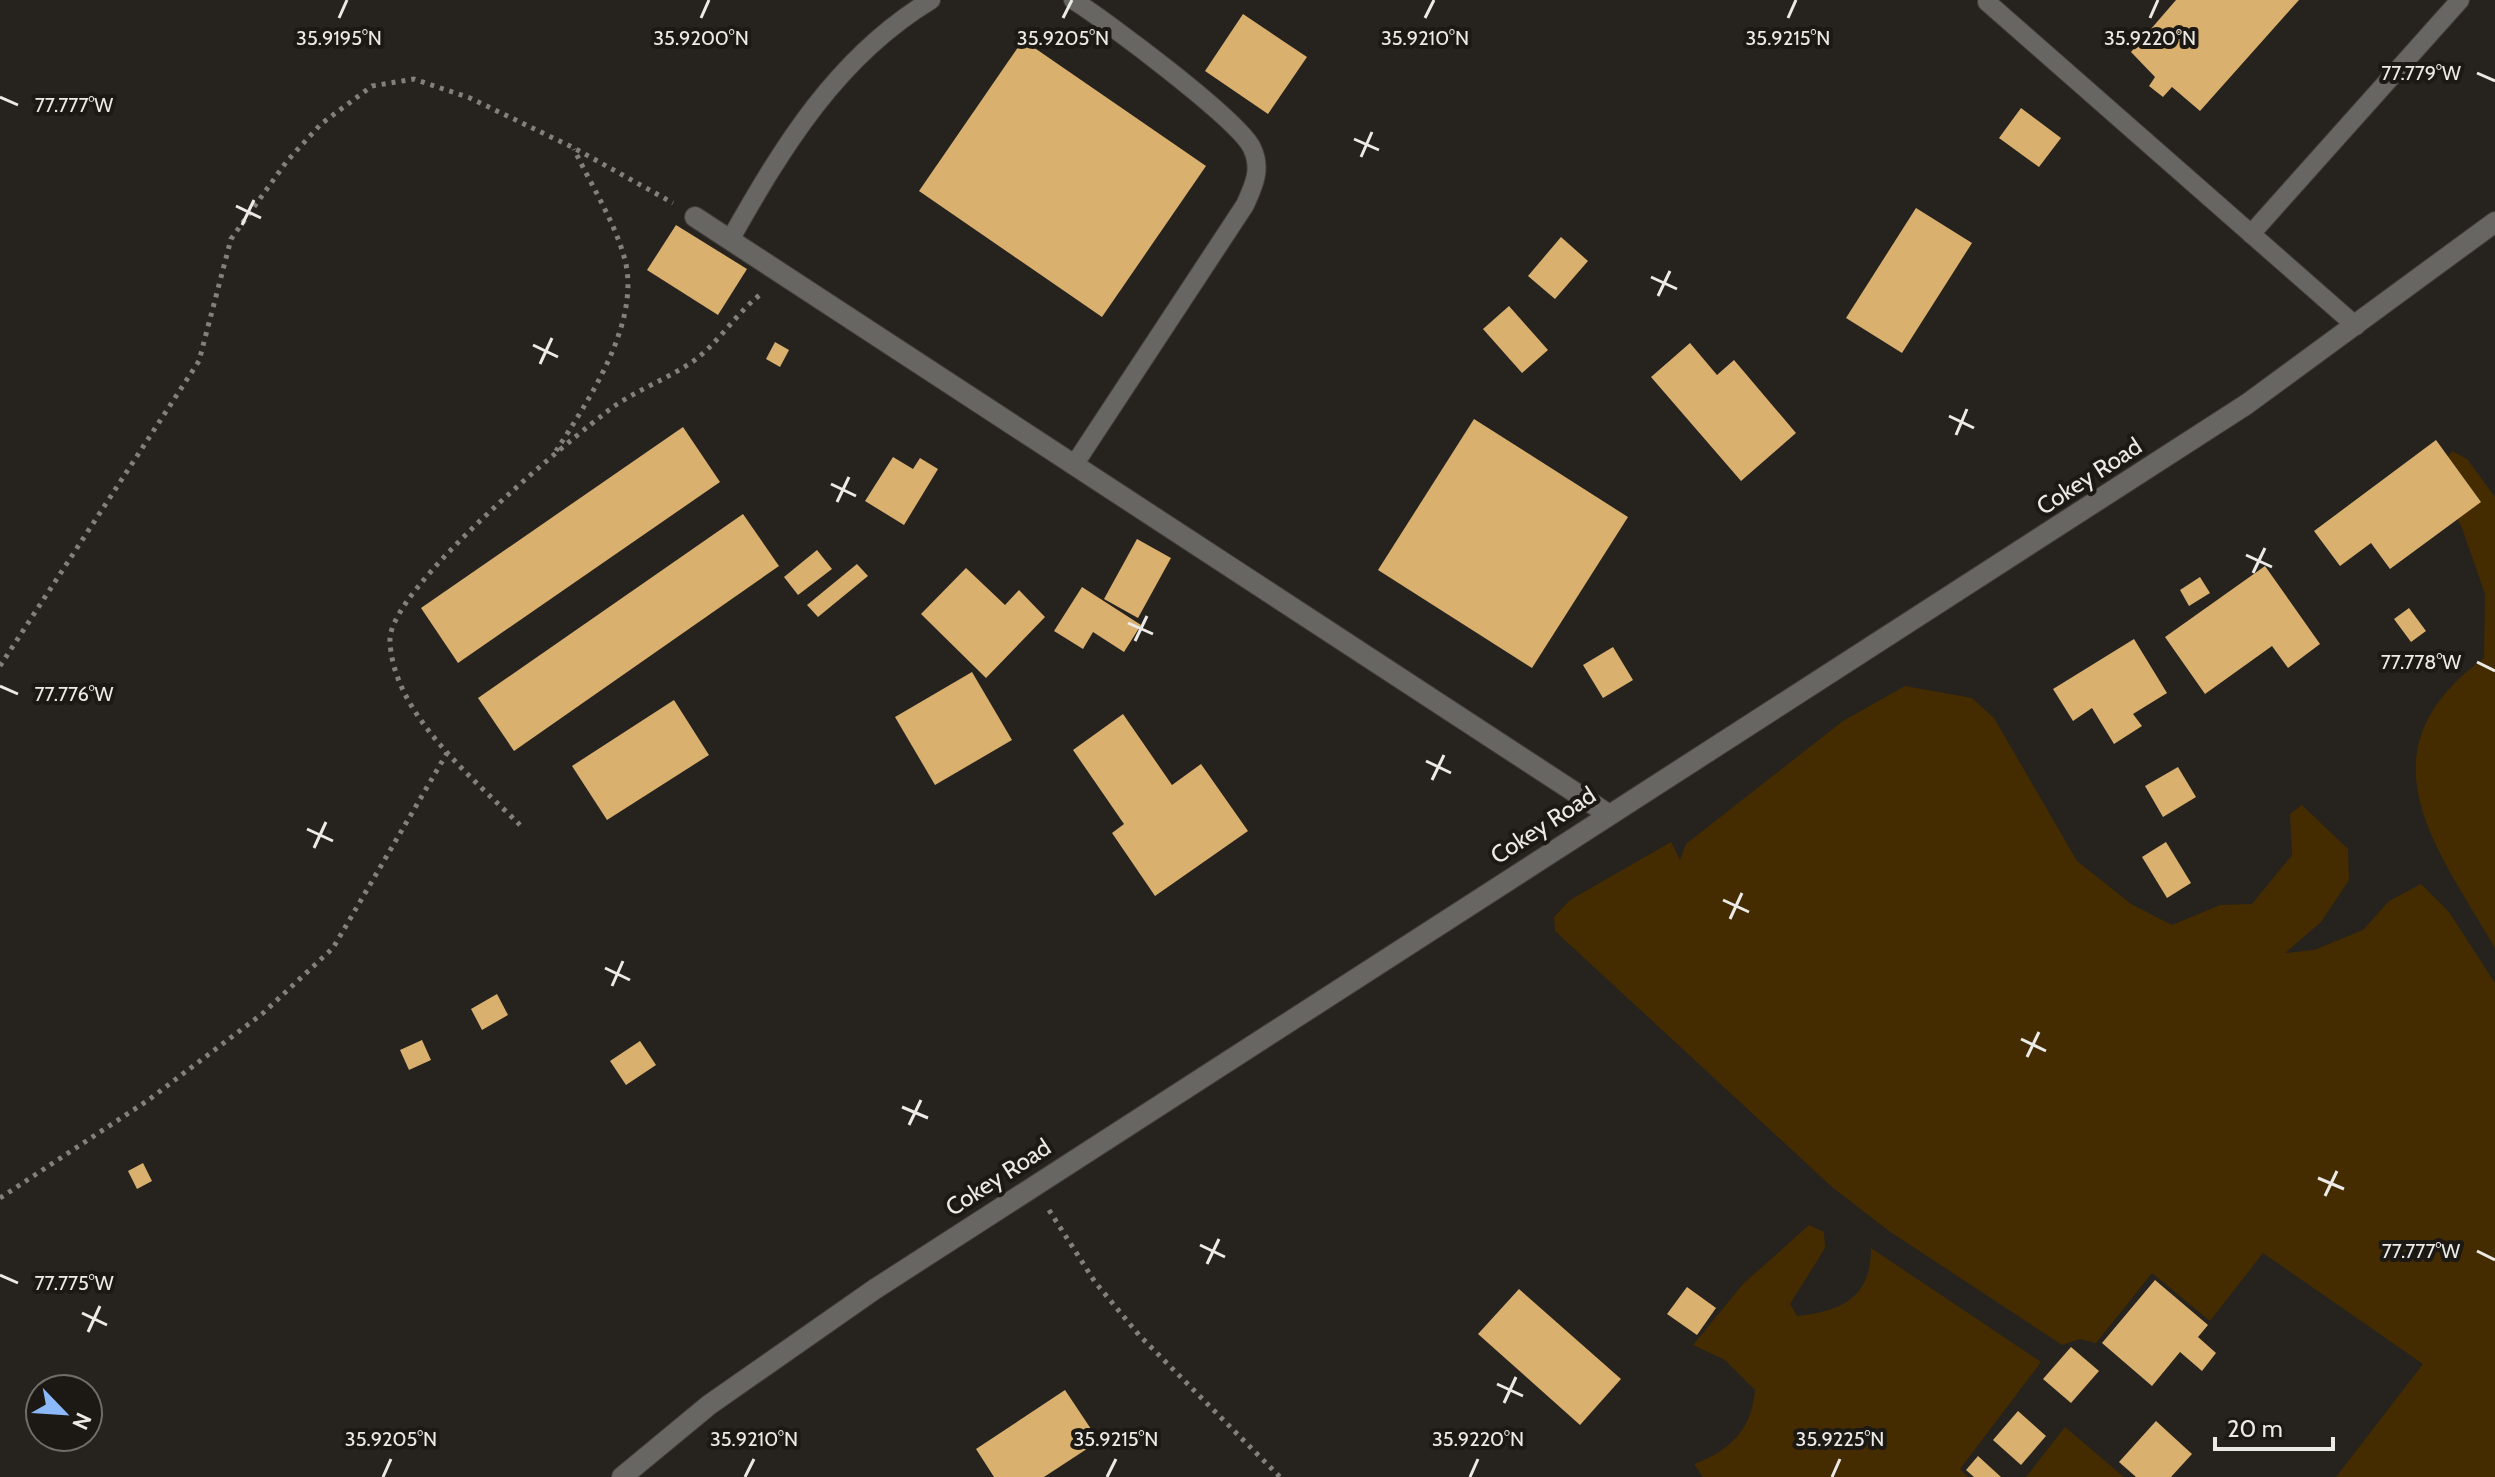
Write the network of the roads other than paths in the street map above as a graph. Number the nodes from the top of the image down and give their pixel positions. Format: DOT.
graph roads {
  1 [pos="931,0"];
  2 [pos="1073,0"];
  3 [pos="2460,0"];
  4 [pos="1987,2"];
  5 [pos="695,217"];
  6 [pos="2495,222"];
  7 [pos="2251,234"];
  8 [pos="730,240"];
  9 [pos="2356,326"];
  10 [pos="1074,465"];
  11 [pos="1608,814"];
  12 [pos="622,1477"];
  1 -- 8 [label="lane"];
  2 -- 10 [label="lane"];
  3 -- 7 [label="lane"];
  4 -- 7 [label="lane"];
  5 -- 8 [label="street"];
  6 -- 9 [label="street, Cokey Road"];
  7 -- 9 [label="lane"];
  8 -- 10 [label="street"];
  9 -- 11 [label="street, Cokey Road"];
  10 -- 11 [label="street"];
  11 -- 12 [label="street, Cokey Road"];
}
